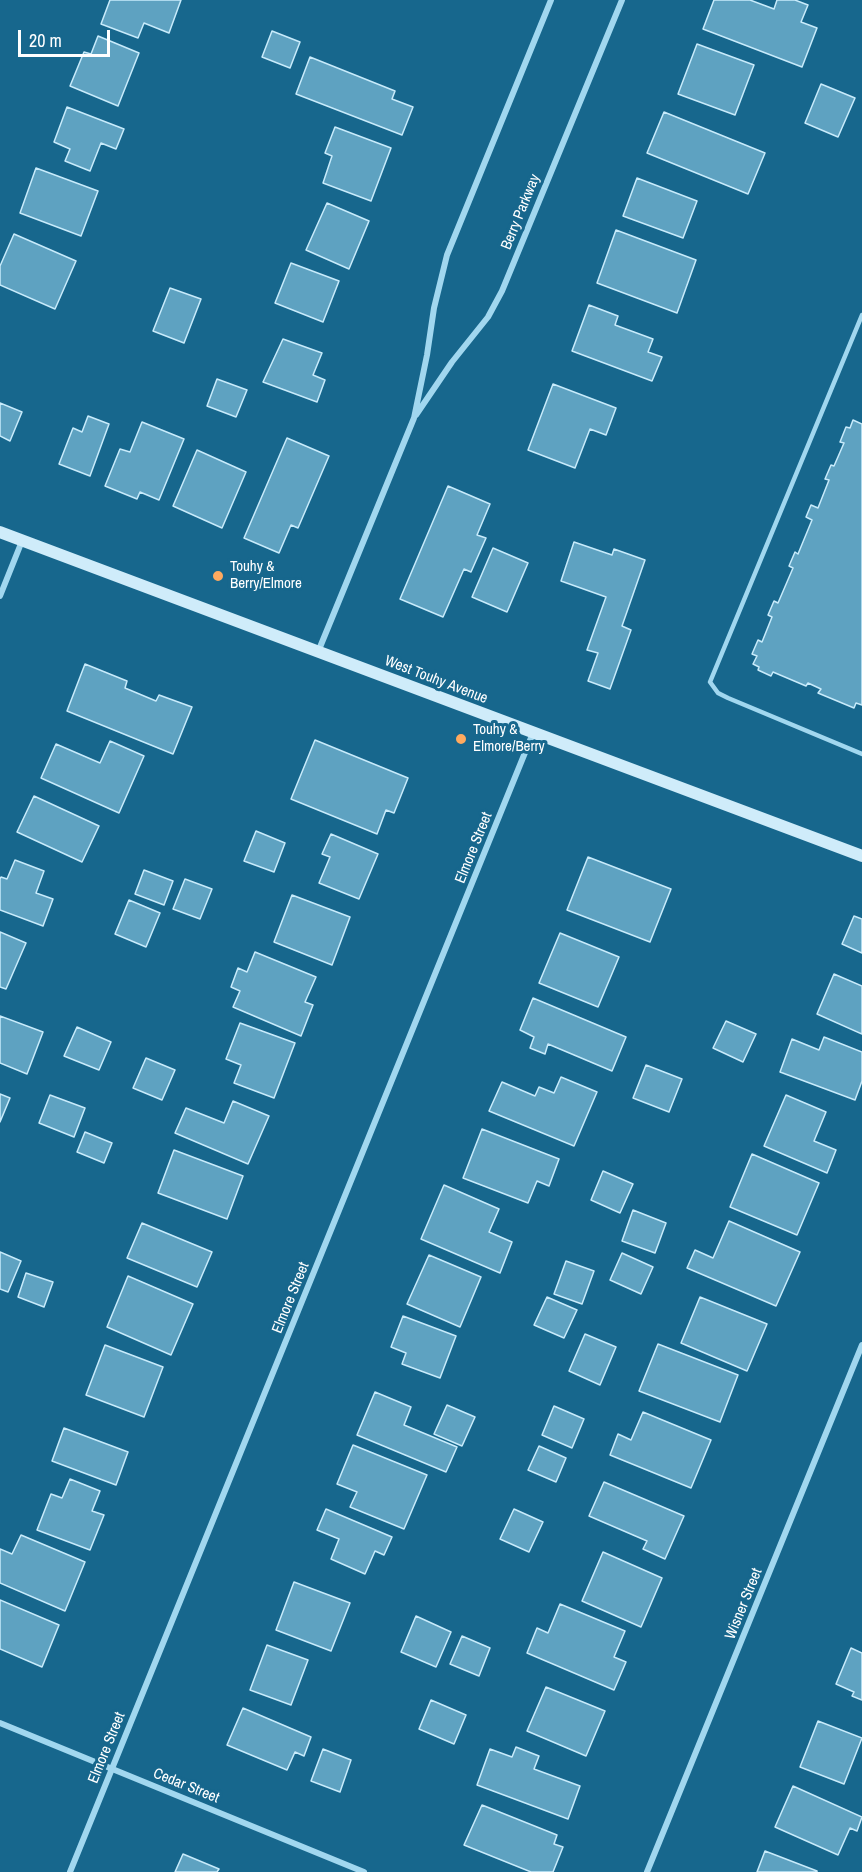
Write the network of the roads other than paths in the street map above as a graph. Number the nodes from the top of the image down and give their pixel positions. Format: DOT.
graph roads {
  1 [pos="551,0"];
  2 [pos="622,0"];
  3 [pos="862,315"];
  4 [pos="414,418"];
  5 [pos="0,532"];
  6 [pos="23,540"];
  7 [pos="0,596"];
  8 [pos="318,652"];
  9 [pos="534,733"];
  10 [pos="862,754"];
  11 [pos="862,856"];
  12 [pos="862,1345"];
  13 [pos="0,1723"];
  14 [pos="112,1769"];
  15 [pos="70,1872"];
  16 [pos="364,1872"];
  17 [pos="648,1872"];
  1 -- 4 [label="street, Berry Parkway"];
  2 -- 4 [label="street, Berry Parkway"];
  3 -- 10 [label="lane"];
  4 -- 8 [label="street, Berry Parkway"];
  5 -- 6 [label="main road, West Touhy Avenue"];
  6 -- 7 [label="street"];
  6 -- 8 [label="main road, West Touhy Avenue"];
  8 -- 9 [label="main road, West Touhy Avenue"];
  9 -- 11 [label="main road, West Touhy Avenue"];
  9 -- 14 [label="street, Elmore Street"];
  12 -- 17 [label="street, Wisner Street"];
  13 -- 14 [label="street, Cedar Street"];
  14 -- 15 [label="street, Elmore Street"];
  14 -- 16 [label="street, Cedar Street"];
}
